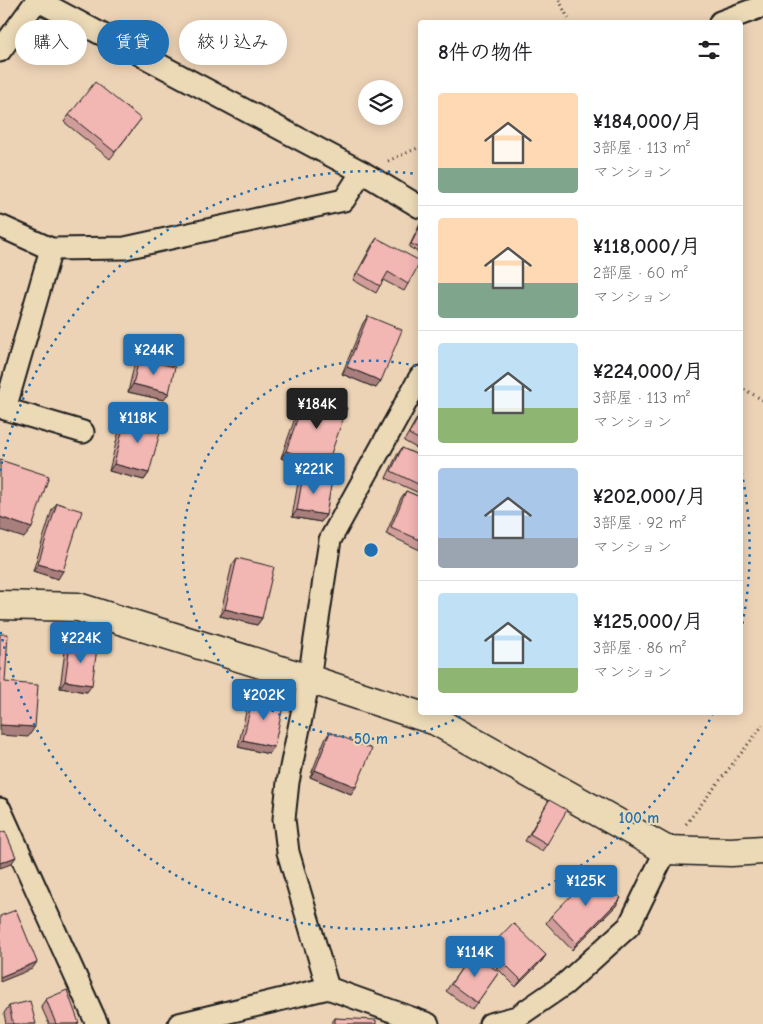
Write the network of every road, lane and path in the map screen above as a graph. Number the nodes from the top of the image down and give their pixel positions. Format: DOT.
graph roads {
  1 [pos="37,0"];
  2 [pos="559,0"];
  3 [pos="763,6"];
  4 [pos="569,20"];
  5 [pos="725,20"];
  6 [pos="0,51"];
  7 [pos="362,172"];
  8 [pos="418,206"];
  9 [pos="0,226"];
  10 [pos="51,249"];
  11 [pos="418,381"];
  12 [pos="743,389"];
  13 [pos="763,400"];
  14 [pos="83,432"];
  15 [pos="0,605"];
  16 [pos="309,679"];
  17 [pos="763,725"];
  18 [pos="0,809"];
  19 [pos="666,850"];
  20 [pos="763,850"];
  21 [pos="328,988"];
  22 [pos="97,1024"];
  23 [pos="179,1024"];
  24 [pos="428,1024"];
  25 [pos="490,1024"];
  1 -- 6 [label="street"];
  1 -- 7 [label="street"];
  2 -- 4 [label="path"];
  3 -- 5 [label="street"];
  7 -- 8 [label="street"];
  7 -- 10 [label="street"];
  9 -- 10 [label="street"];
  10 -- 14 [label="street"];
  11 -- 16 [label="street"];
  12 -- 13 [label="path"];
  15 -- 16 [label="street"];
  16 -- 19 [label="street"];
  16 -- 21 [label="street"];
  17 -- 19 [label="path"];
  18 -- 22 [label="street"];
  19 -- 20 [label="street"];
  19 -- 25 [label="street"];
  21 -- 23 [label="street"];
  21 -- 24 [label="street"];
}
